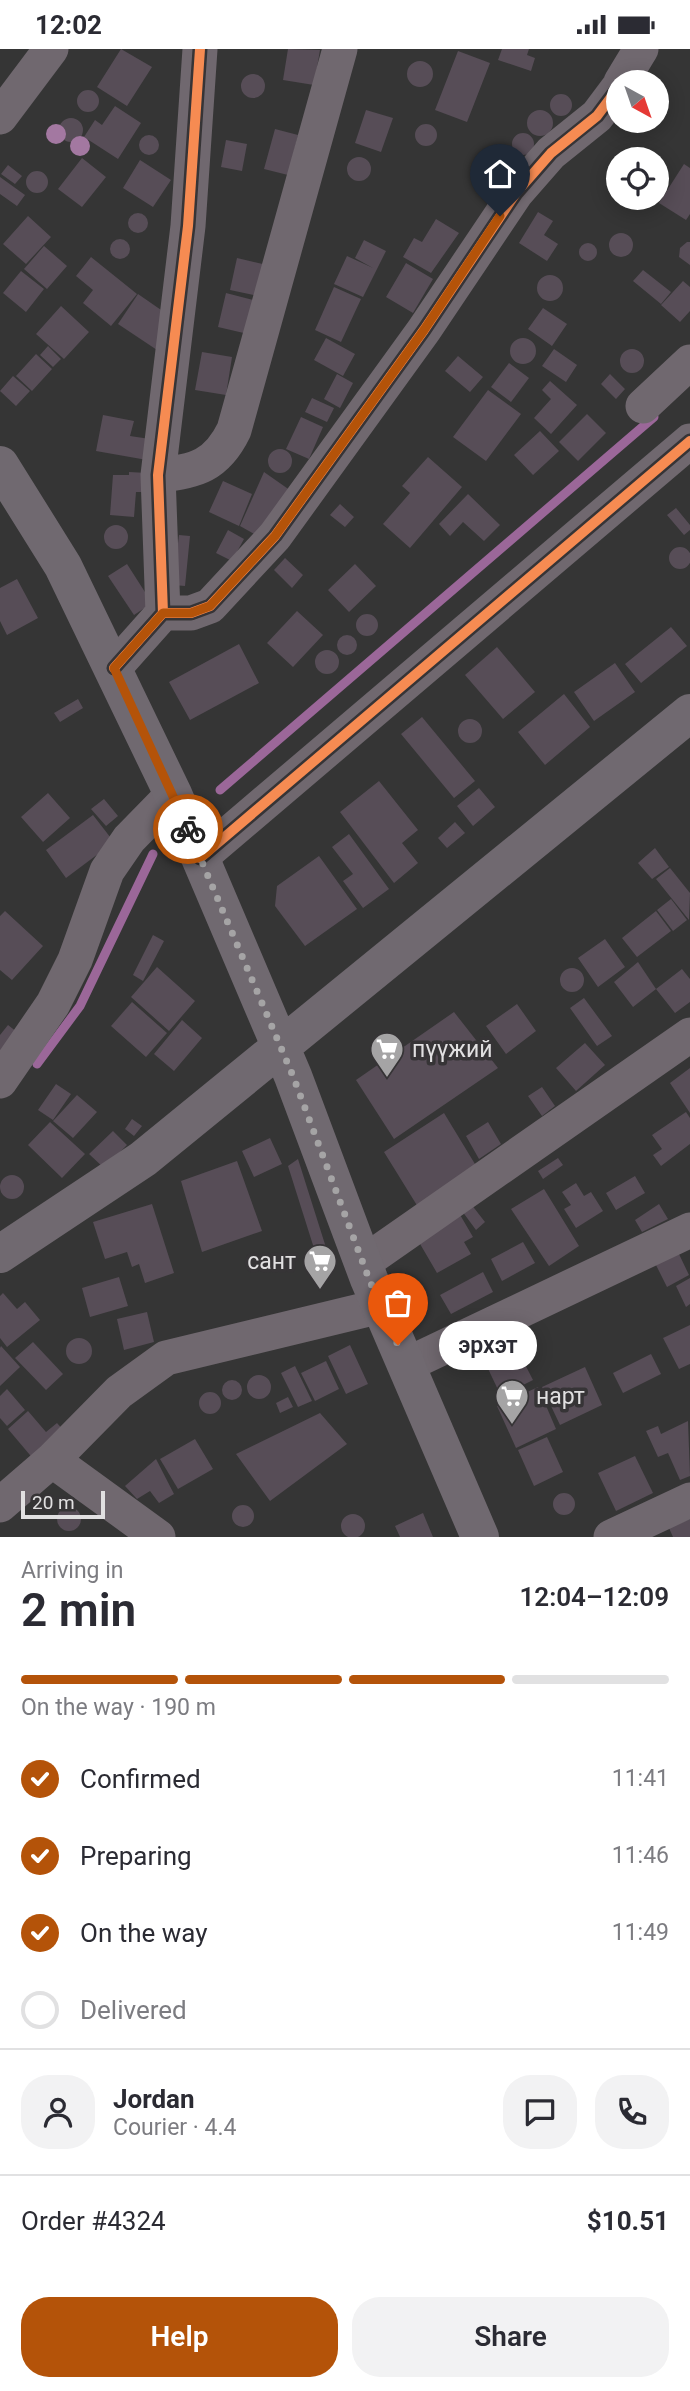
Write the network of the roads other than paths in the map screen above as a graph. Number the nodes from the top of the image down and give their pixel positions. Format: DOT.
graph roads {
  1 [pos="51,49"];
  2 [pos="200,49"];
  3 [pos="340,49"];
  4 [pos="641,49"];
  5 [pos="628,70"];
  6 [pos="606,104"];
  7 [pos="0,117"];
  8 [pos="690,362"];
  9 [pos="643,406"];
  10 [pos="690,441"];
  11 [pos="0,465"];
  12 [pos="158,475"];
  13 [pos="163,613"];
  14 [pos="114,668"];
  15 [pos="690,712"];
  16 [pos="173,794"];
  17 [pos="200,858"];
  18 [pos="690,1035"];
  19 [pos="279,1045"];
  20 [pos="0,1081"];
  21 [pos="690,1230"];
  22 [pos="0,1254"];
  23 [pos="363,1263"];
  24 [pos="381,1306"];
  25 [pos="406,1365"];
  26 [pos="52,1460"];
  27 [pos="690,1500"];
  28 [pos="0,1505"];
  29 [pos="158,1537"];
  30 [pos="481,1537"];
  31 [pos="611,1537"];
  1 -- 7 [label="street"];
  2 -- 12 [label="street"];
  3 -- 12 [label="street"];
  4 -- 5 [label="street"];
  6 -- 13 [label="street"];
  8 -- 9 [label="street"];
  10 -- 17 [label="street"];
  11 -- 14 [label="main road"];
  12 -- 13 [label="street"];
  13 -- 14 [label="street"];
  14 -- 16 [label="main road"];
  15 -- 19 [label="main road"];
  16 -- 17 [label="main road"];
  16 -- 20 [label="street"];
  17 -- 19 [label="main road"];
  18 -- 23 [label="street"];
  19 -- 22 [label="main road"];
  19 -- 23 [label="main road"];
  21 -- 25 [label="street"];
  23 -- 24 [label="main road"];
  24 -- 25 [label="main road"];
  24 -- 26 [label="street"];
  25 -- 30 [label="main road"];
  26 -- 28 [label="street"];
  26 -- 29 [label="street"];
  27 -- 31 [label="street"];
}
